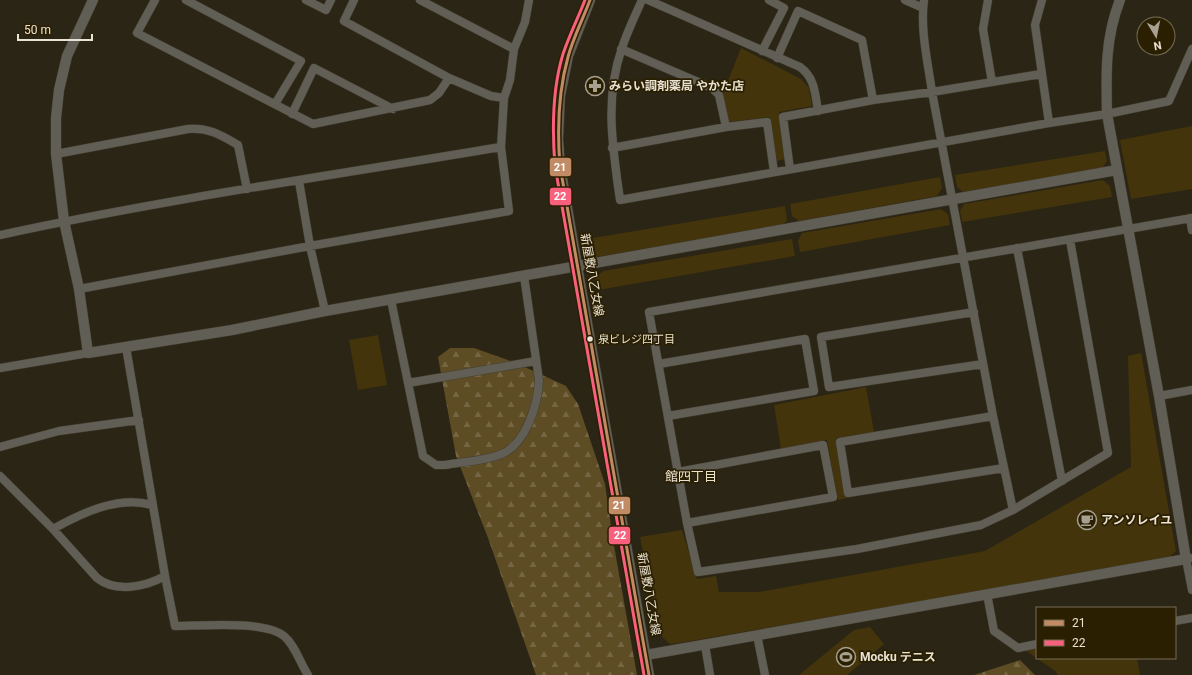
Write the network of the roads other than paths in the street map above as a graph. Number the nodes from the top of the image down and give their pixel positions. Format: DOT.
graph roads {
  1 [pos="93,0"];
  2 [pos="155,0"];
  3 [pos="186,0"];
  4 [pos="306,0"];
  5 [pos="331,0"];
  6 [pos="354,0"];
  7 [pos="420,0"];
  8 [pos="529,0"];
  9 [pos="590,0"];
  10 [pos="642,0"];
  11 [pos="648,0"];
  12 [pos="769,0"];
  13 [pos="905,0"];
  14 [pos="988,0"];
  15 [pos="1042,0"];
  16 [pos="1120,0"];
  17 [pos="924,4"];
  18 [pos="514,49"];
  19 [pos="621,49"];
  20 [pos="1192,49"];
  21 [pos="762,51"];
  22 [pos="777,58"];
  23 [pos="1041,74"];
  24 [pos="449,78"];
  25 [pos="992,82"];
  26 [pos="932,92"];
  27 [pos="504,98"];
  28 [pos="873,100"];
  29 [pos="275,104"];
  30 [pos="393,109"];
  31 [pos="818,111"];
  32 [pos="292,114"];
  33 [pos="1108,114"];
  34 [pos="1049,123"];
  35 [pos="726,127"];
  36 [pos="942,143"];
  37 [pos="501,147"];
  38 [pos="612,148"];
  39 [pos="56,154"];
  40 [pos="790,169"];
  41 [pos="1118,170"];
  42 [pos="774,172"];
  43 [pos="299,181"];
  44 [pos="247,189"];
  45 [pos="951,198"];
  46 [pos="1191,218"];
  47 [pos="64,221"];
  48 [pos="1129,229"];
  49 [pos="1192,230"];
  50 [pos="0,235"];
  51 [pos="1070,240"];
  52 [pos="310,246"];
  53 [pos="1017,248"];
  54 [pos="964,258"];
  55 [pos="577,266"];
  56 [pos="524,276"];
  57 [pos="79,289"];
  58 [pos="391,300"];
  59 [pos="325,311"];
  60 [pos="974,312"];
  61 [pos="126,347"];
  62 [pos="88,353"];
  63 [pos="536,361"];
  64 [pos="659,364"];
  65 [pos="983,364"];
  66 [pos="0,368"];
  67 [pos="408,383"];
  68 [pos="1192,390"];
  69 [pos="1159,396"];
  70 [pos="668,416"];
  71 [pos="993,416"];
  72 [pos="139,420"];
  73 [pos="0,447"];
  74 [pos="1004,468"];
  75 [pos="678,472"];
  76 [pos="0,476"];
  77 [pos="1062,481"];
  78 [pos="152,505"];
  79 [pos="1013,510"];
  80 [pos="688,523"];
  81 [pos="53,529"];
  82 [pos="1189,558"];
  83 [pos="165,576"];
  84 [pos="1192,590"];
  85 [pos="987,594"];
  86 [pos="1192,618"];
  87 [pos="1176,621"];
  88 [pos="758,635"];
  89 [pos="1036,644"];
  90 [pos="705,645"];
  91 [pos="646,655"];
  92 [pos="308,675"];
  93 [pos="649,675"];
  94 [pos="710,675"];
  95 [pos="764,675"];
  1 -- 39 [label="street"];
  2 -- 29 [label="street"];
  3 -- 29 [label="street"];
  4 -- 5 [label="street"];
  6 -- 24 [label="street"];
  7 -- 18 [label="street"];
  8 -- 18 [label="street"];
  9 -- 55 [label="street, 新屋敷八乙女線"];
  10 -- 19 [label="street"];
  11 -- 21 [label="street"];
  12 -- 21 [label="street"];
  13 -- 17 [label="street"];
  14 -- 25 [label="street"];
  15 -- 23 [label="street"];
  16 -- 33 [label="street"];
  17 -- 26 [label="street"];
  18 -- 27 [label="street"];
  19 -- 35 [label="street"];
  19 -- 38 [label="street"];
  20 -- 33 [label="street"];
  21 -- 22 [label="street"];
  22 -- 28 [label="street"];
  22 -- 31 [label="street"];
  23 -- 25 [label="street"];
  23 -- 34 [label="street"];
  24 -- 27 [label="street"];
  24 -- 30 [label="street"];
  25 -- 26 [label="street"];
  26 -- 28 [label="street"];
  26 -- 36 [label="street"];
  27 -- 37 [label="street"];
  28 -- 31 [label="street"];
  29 -- 32 [label="street"];
  30 -- 32 [label="street"];
  30 -- 32 [label="street"];
  31 -- 40 [label="street"];
  33 -- 34 [label="street"];
  33 -- 41 [label="street"];
  34 -- 36 [label="street"];
  35 -- 38 [label="street"];
  35 -- 42 [label="street"];
  36 -- 40 [label="street"];
  36 -- 45 [label="street"];
  37 -- 43 [label="street"];
  37 -- 52 [label="street"];
  38 -- 42 [label="street"];
  39 -- 44 [label="street"];
  39 -- 47 [label="street"];
  40 -- 42 [label="street"];
  41 -- 45 [label="street"];
  41 -- 48 [label="street"];
  43 -- 44 [label="street"];
  43 -- 52 [label="street"];
  44 -- 47 [label="street"];
  45 -- 54 [label="street"];
  45 -- 55 [label="street"];
  46 -- 48 [label="street"];
  46 -- 49 [label="street"];
  47 -- 50 [label="street"];
  47 -- 57 [label="street"];
  48 -- 51 [label="street"];
  48 -- 69 [label="street"];
  51 -- 53 [label="street"];
  51 -- 77 [label="street"];
  52 -- 57 [label="street"];
  52 -- 59 [label="street"];
  53 -- 54 [label="street"];
  53 -- 77 [label="street"];
  54 -- 60 [label="street"];
  54 -- 64 [label="street"];
  55 -- 56 [label="street"];
  55 -- 91 [label="street, 新屋敷八乙女線"];
  56 -- 58 [label="street"];
  56 -- 63 [label="street"];
  57 -- 62 [label="street"];
  58 -- 59 [label="street"];
  58 -- 67 [label="street"];
  59 -- 61 [label="street"];
  60 -- 65 [label="street"];
  60 -- 65 [label="street"];
  61 -- 62 [label="street"];
  61 -- 72 [label="street"];
  62 -- 66 [label="street"];
  63 -- 67 [label="street"];
  63 -- 67 [label="street"];
  64 -- 70 [label="street"];
  64 -- 70 [label="street"];
  65 -- 71 [label="street"];
  68 -- 69 [label="street"];
  69 -- 82 [label="street"];
  70 -- 75 [label="street"];
  71 -- 74 [label="street"];
  71 -- 74 [label="street"];
  72 -- 73 [label="street"];
  72 -- 78 [label="street"];
  74 -- 79 [label="street"];
  75 -- 80 [label="street"];
  75 -- 80 [label="street"];
  76 -- 81 [label="street"];
  77 -- 79 [label="street"];
  78 -- 81 [label="street"];
  78 -- 83 [label="street"];
  79 -- 80 [label="street"];
  81 -- 83 [label="street"];
  82 -- 84 [label="street"];
  82 -- 85 [label="street"];
  83 -- 92 [label="street"];
  85 -- 88 [label="street"];
  85 -- 89 [label="street"];
  86 -- 87 [label="street"];
  88 -- 90 [label="street"];
  88 -- 95 [label="street"];
  90 -- 91 [label="street"];
  90 -- 94 [label="street"];
  91 -- 93 [label="street, 新屋敷八乙女線"];
}
